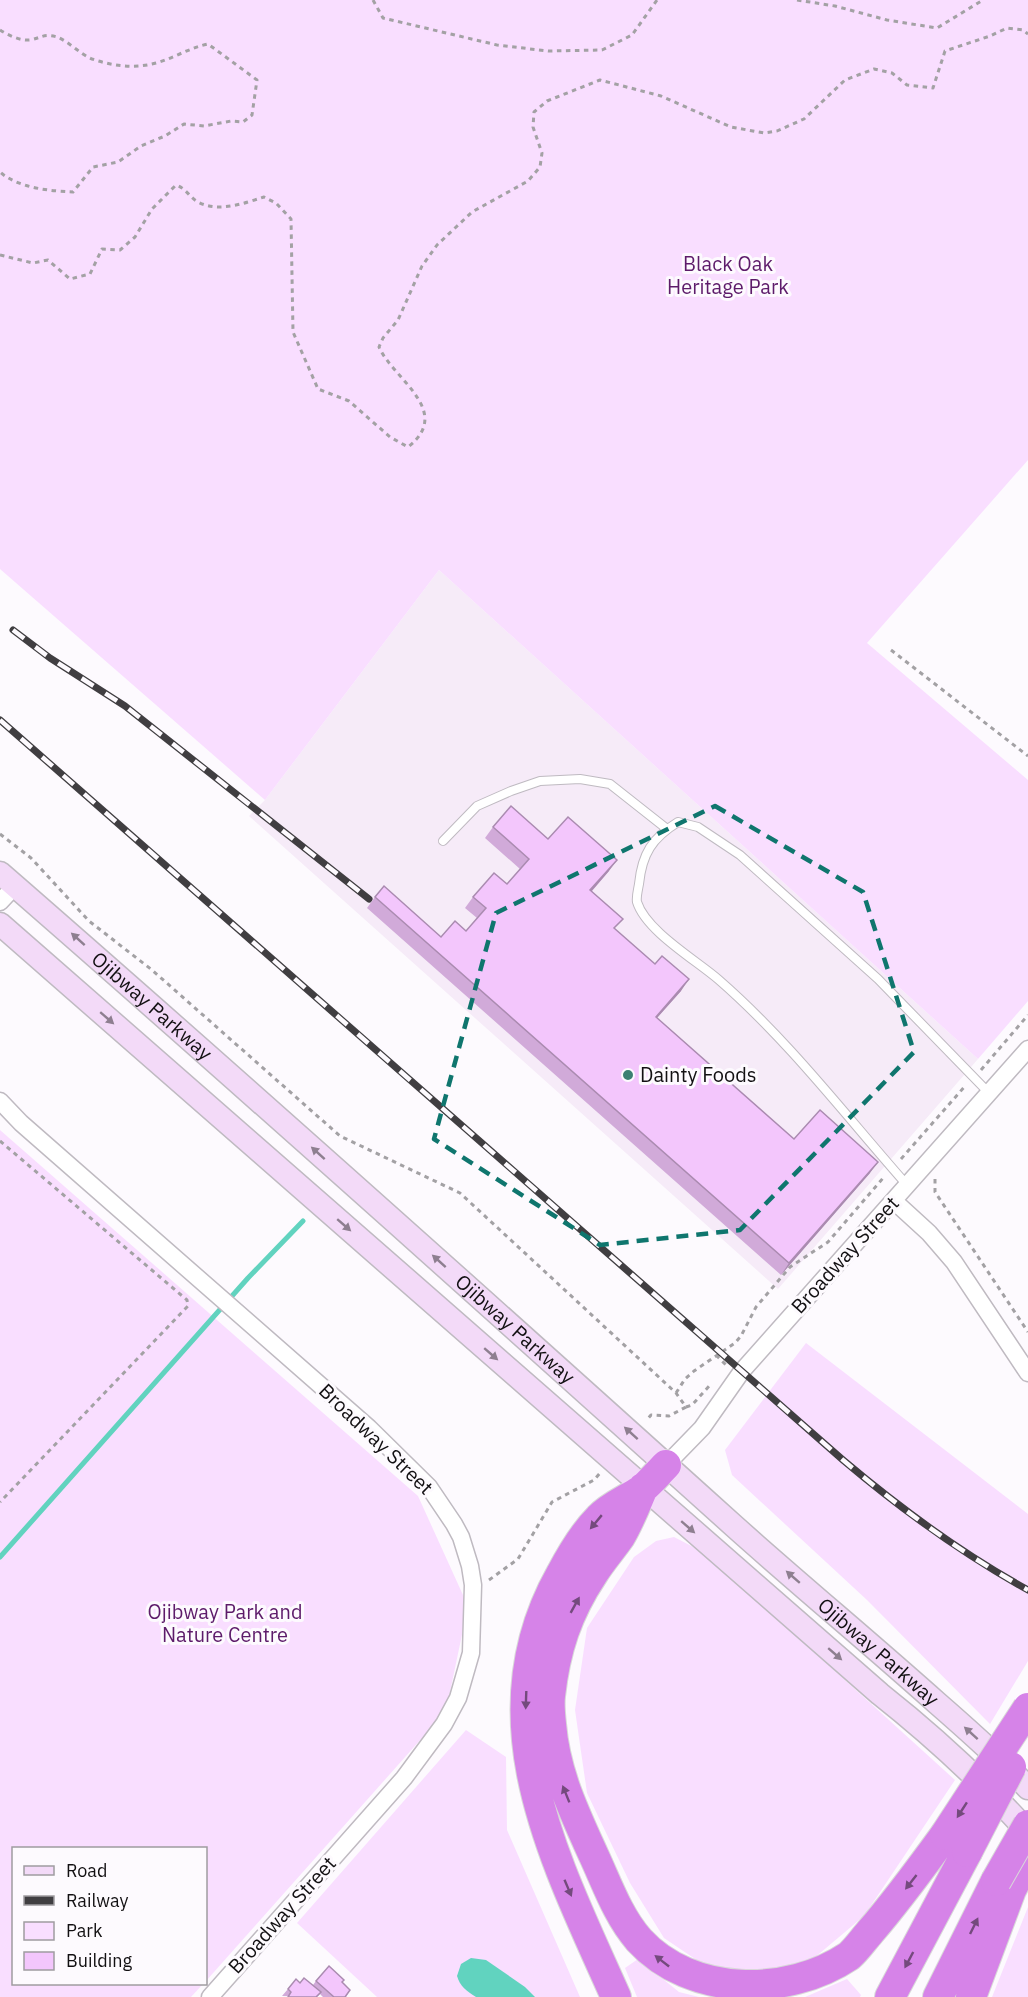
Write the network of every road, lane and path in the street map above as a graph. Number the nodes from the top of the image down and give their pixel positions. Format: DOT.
graph roads {
  1 [pos="373,0"];
  2 [pos="657,0"];
  3 [pos="797,0"];
  4 [pos="983,0"];
  5 [pos="0,30"];
  6 [pos="1028,34"];
  7 [pos="0,172"];
  8 [pos="0,255"];
  9 [pos="891,650"];
  10 [pos="1028,756"];
  11 [pos="667,829"];
  12 [pos="443,841"];
  13 [pos="5,887"];
  14 [pos="0,924"];
  15 [pos="1028,1016"];
  16 [pos="1028,1049"];
  17 [pos="974,1077"];
  18 [pos="989,1093"];
  19 [pos="0,1101"];
  20 [pos="0,1141"];
  21 [pos="892,1169"];
  22 [pos="938,1174"];
  23 [pos="907,1185"];
  24 [pos="894,1201"];
  25 [pos="1028,1332"];
  26 [pos="716,1355"];
  27 [pos="725,1369"];
  28 [pos="1028,1373"];
  29 [pos="717,1377"];
  30 [pos="676,1393"];
  31 [pos="686,1407"];
  32 [pos="666,1465"];
  33 [pos="644,1488"];
  34 [pos="0,1502"];
  35 [pos="1028,1708"];
  36 [pos="1028,1736"];
  37 [pos="1028,1788"];
  38 [pos="1028,1825"];
  39 [pos="1028,1832"];
  40 [pos="956,1844"];
  41 [pos="1028,1857"];
  42 [pos="1003,1886"];
  43 [pos="210,1997"];
  44 [pos="616,1997"];
  45 [pos="890,1997"];
  46 [pos="938,1997"];
  47 [pos="971,1997"];
  1 -- 2 [label="path"];
  3 -- 4 [label="path"];
  5 -- 7 [label="path"];
  6 -- 8 [label="path"];
  9 -- 10 [label="path"];
  11 -- 12 [label="lane"];
  11 -- 17 [label="lane"];
  11 -- 21 [label="lane"];
  32 -- 13 [label="main road, Ojibway Parkway, one-way"];
  14 -- 33 [label="main road, Ojibway Parkway, one-way"];
  15 -- 17 [label="path"];
  16 -- 18 [label="street, Broadway Street"];
  17 -- 18 [label="lane"];
  17 -- 21 [label="path"];
  18 -- 23 [label="street, Broadway Street"];
  19 -- 43 [label="street, Broadway Street"];
  20 -- 34 [label="path"];
  21 -- 23 [label="lane"];
  21 -- 26 [label="path"];
  22 -- 25 [label="path"];
  23 -- 24 [label="street, Broadway Street"];
  24 -- 28 [label="street"];
  24 -- 32 [label="street, Broadway Street"];
  26 -- 27 [label="path"];
  26 -- 30 [label="path"];
  29 -- 31 [label="path"];
  32 -- 33 [label="highway"];
  37 -- 32 [label="main road, Ojibway Parkway, one-way"];
  33 -- 39 [label="main road, Ojibway Parkway, one-way"];
  40 -- 33 [label="highway, one-way"];
  33 -- 44 [label="highway, one-way"];
  35 -- 40 [label="highway, one-way, bridge"];
  36 -- 40 [label="highway, bridge"];
  38 -- 42 [label="highway, bridge"];
  40 -- 45 [label="highway, one-way"];
  41 -- 42 [label="highway"];
  46 -- 42 [label="highway, one-way"];
  42 -- 47 [label="highway"];
}
